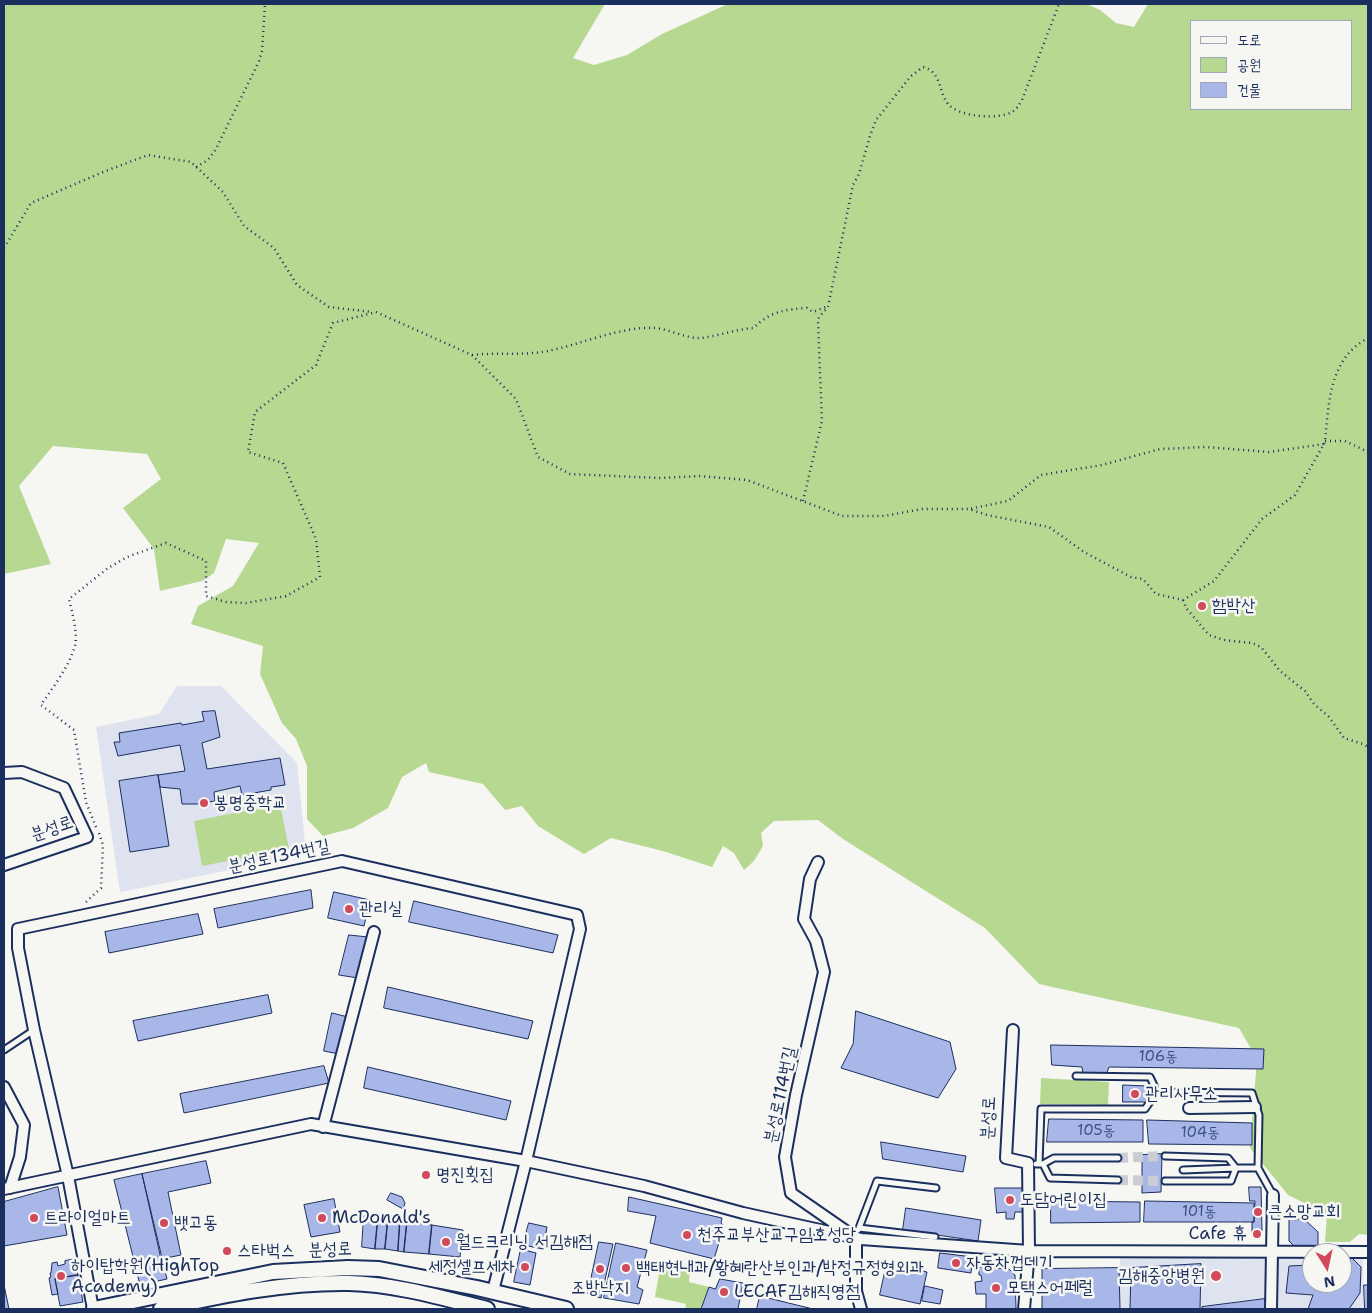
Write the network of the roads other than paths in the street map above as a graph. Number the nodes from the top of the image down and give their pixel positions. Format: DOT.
graph roads {
  1 [pos="4,773"];
  2 [pos="818,862"];
  3 [pos="4,865"];
  4 [pos="374,932"];
  5 [pos="34,1030"];
  6 [pos="1013,1030"];
  7 [pos="4,1050"];
  8 [pos="1076,1076"];
  9 [pos="4,1087"];
  10 [pos="1157,1092"];
  11 [pos="1256,1107"];
  12 [pos="1189,1108"];
  13 [pos="323,1127"];
  14 [pos="1165,1156"];
  15 [pos="1118,1158"];
  16 [pos="526,1161"];
  17 [pos="1036,1164"];
  18 [pos="1236,1168"];
  19 [pos="1258,1168"];
  20 [pos="1182,1170"];
  21 [pos="68,1176"];
  22 [pos="1118,1180"];
  23 [pos="1165,1181"];
  24 [pos="936,1188"];
  25 [pos="7,1189"];
  26 [pos="1273,1195"];
  27 [pos="857,1233"];
  28 [pos="935,1237"];
  29 [pos="1029,1251"];
  30 [pos="1273,1251"];
  31 [pos="1368,1252"];
  32 [pos="493,1291"];
  33 [pos="94,1309"];
  34 [pos="161,1309"];
  35 [pos="487,1309"];
  36 [pos="566,1309"];
  37 [pos="861,1309"];
  38 [pos="1024,1309"];
  39 [pos="1271,1309"];
  1 -- 3 [label="street, 분성로"];
  2 -- 27 [label="street, 분성로114번길"];
  4 -- 13 [label="street"];
  5 -- 7 [label="lane"];
  5 -- 16 [label="street, 분성로134번길"];
  5 -- 21 [label="street, 분성로134번길"];
  6 -- 17 [label="street, 분성로"];
  8 -- 10 [label="lane"];
  9 -- 25 [label="street"];
  10 -- 11 [label="lane"];
  10 -- 17 [label="lane"];
  11 -- 12 [label="street"];
  11 -- 19 [label="lane"];
  13 -- 16 [label="street"];
  13 -- 21 [label="street"];
  14 -- 18 [label="lane"];
  15 -- 17 [label="lane"];
  16 -- 27 [label="street"];
  16 -- 32 [label="street, 분성로134번길"];
  17 -- 22 [label="lane"];
  17 -- 29 [label="street"];
  18 -- 19 [label="lane"];
  18 -- 20 [label="lane"];
  18 -- 23 [label="lane"];
  19 -- 26 [label="lane"];
  21 -- 25 [label="street"];
  21 -- 33 [label="street, 분성로134번길"];
  24 -- 27 [label="lane"];
  26 -- 30 [label="street"];
  27 -- 28 [label="lane"];
  27 -- 29 [label="street"];
  27 -- 37 [label="street"];
  29 -- 30 [label="street"];
  29 -- 38 [label="street"];
  30 -- 31 [label="street"];
  30 -- 39 [label="street"];
  32 -- 33 [label="main road, 분성로"];
  32 -- 36 [label="main road, 분성로"];
  34 -- 35 [label="main road, 분성로"];
}
